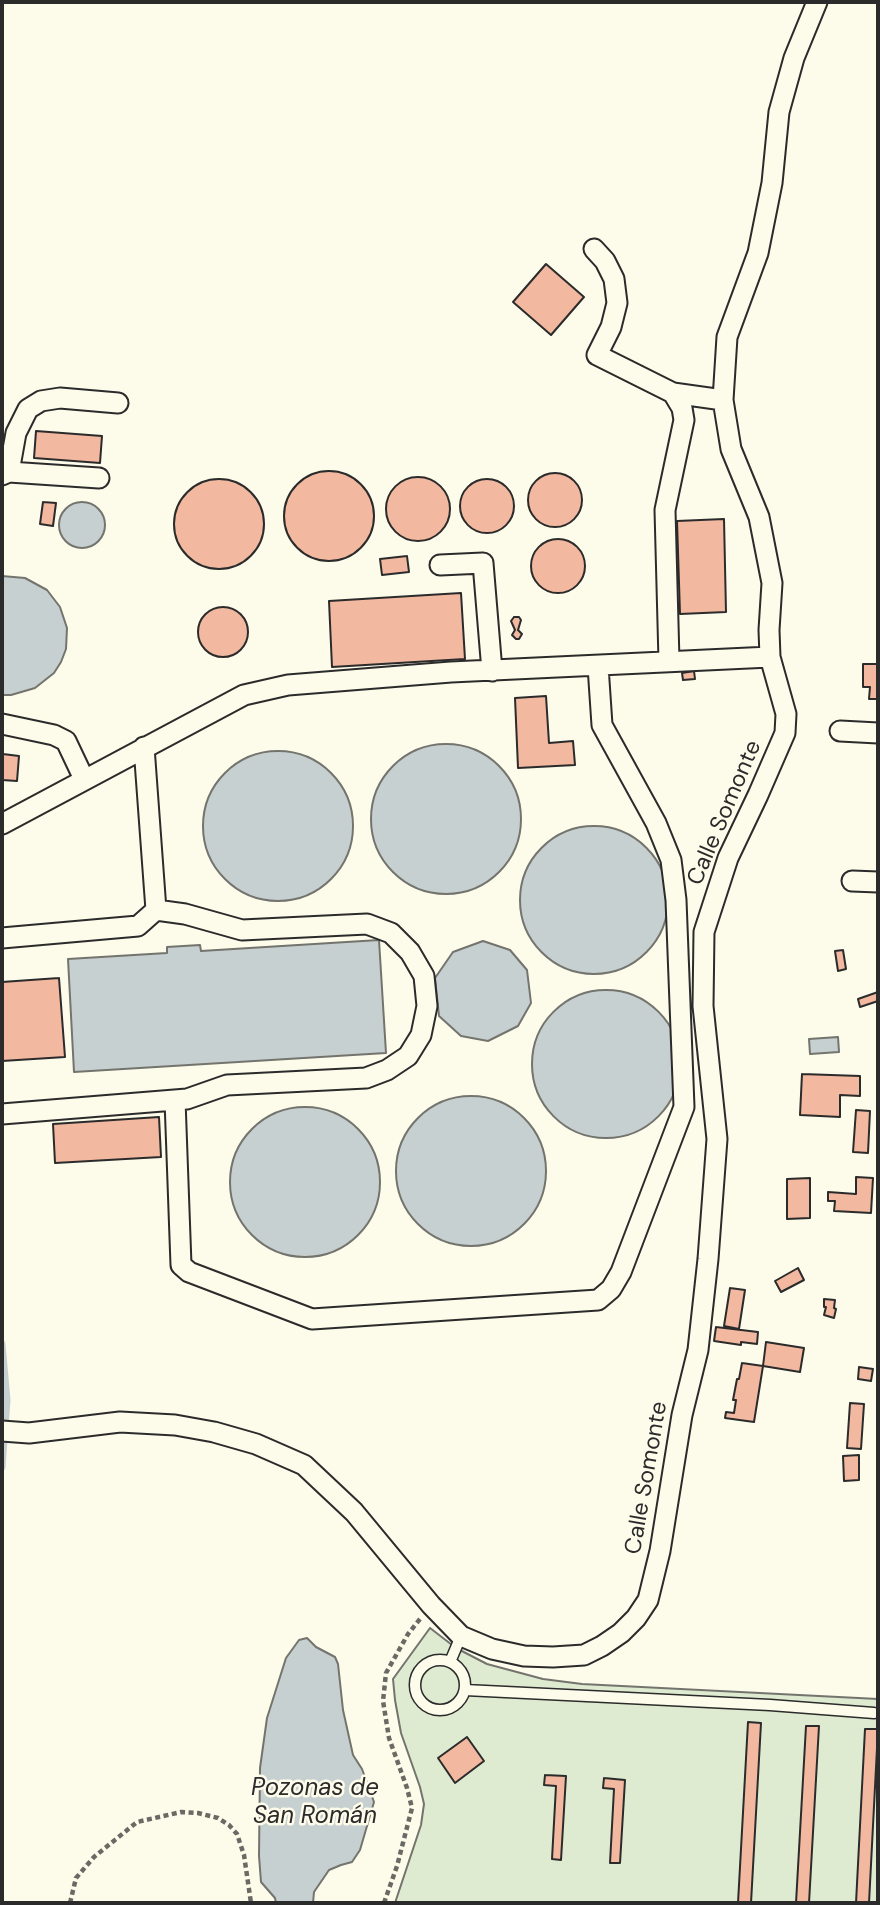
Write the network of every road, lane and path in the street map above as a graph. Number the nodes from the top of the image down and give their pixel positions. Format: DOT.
graph roads {
  1 [pos="817,2"];
  2 [pos="594,249"];
  3 [pos="673,393"];
  4 [pos="723,400"];
  5 [pos="118,403"];
  6 [pos="5,473"];
  7 [pos="99,478"];
  8 [pos="440,565"];
  9 [pos="770,657"];
  10 [pos="669,661"];
  11 [pos="598,666"];
  12 [pos="492,671"];
  13 [pos="2,724"];
  14 [pos="840,731"];
  15 [pos="878,733"];
  16 [pos="144,747"];
  17 [pos="84,779"];
  18 [pos="2,824"];
  19 [pos="852,881"];
  20 [pos="878,882"];
  21 [pos="156,910"];
  22 [pos="2,938"];
  23 [pos="175,1100"];
  24 [pos="2,1114"];
  25 [pos="2,1431"];
  26 [pos="431,1605"];
  27 [pos="461,1636"];
  28 [pos="450,1662"];
  29 [pos="465,1690"];
  30 [pos="874,1713"];
  31 [pos="70,1903"];
  32 [pos="251,1903"];
  33 [pos="384,1903"];
  1 -- 4 [label="street, Calle Somonte"];
  2 -- 3 [label="street"];
  3 -- 4 [label="street"];
  3 -- 10 [label="street"];
  4 -- 9 [label="street, Calle Somonte"];
  5 -- 6 [label="street"];
  6 -- 7 [label="street"];
  8 -- 12 [label="street"];
  9 -- 10 [label="street"];
  9 -- 27 [label="street, Calle Somonte"];
  10 -- 11 [label="street"];
  11 -- 12 [label="street"];
  11 -- 23 [label="street"];
  12 -- 16 [label="street"];
  13 -- 17 [label="street"];
  14 -- 15 [label="street"];
  16 -- 17 [label="street"];
  16 -- 21 [label="street"];
  17 -- 18 [label="street"];
  19 -- 20 [label="street"];
  21 -- 22 [label="street"];
  21 -- 23 [label="street"];
  23 -- 24 [label="street"];
  25 -- 26 [label="street, Calle Somonte"];
  26 -- 27 [label="street, Calle Somonte"];
  26 -- 33 [label="path"];
  27 -- 28 [label="lane"];
  28 -- 29 [label="lane"];
  28 -- 29 [label="lane"];
  29 -- 30 [label="lane"];
  31 -- 32 [label="path"];
}
